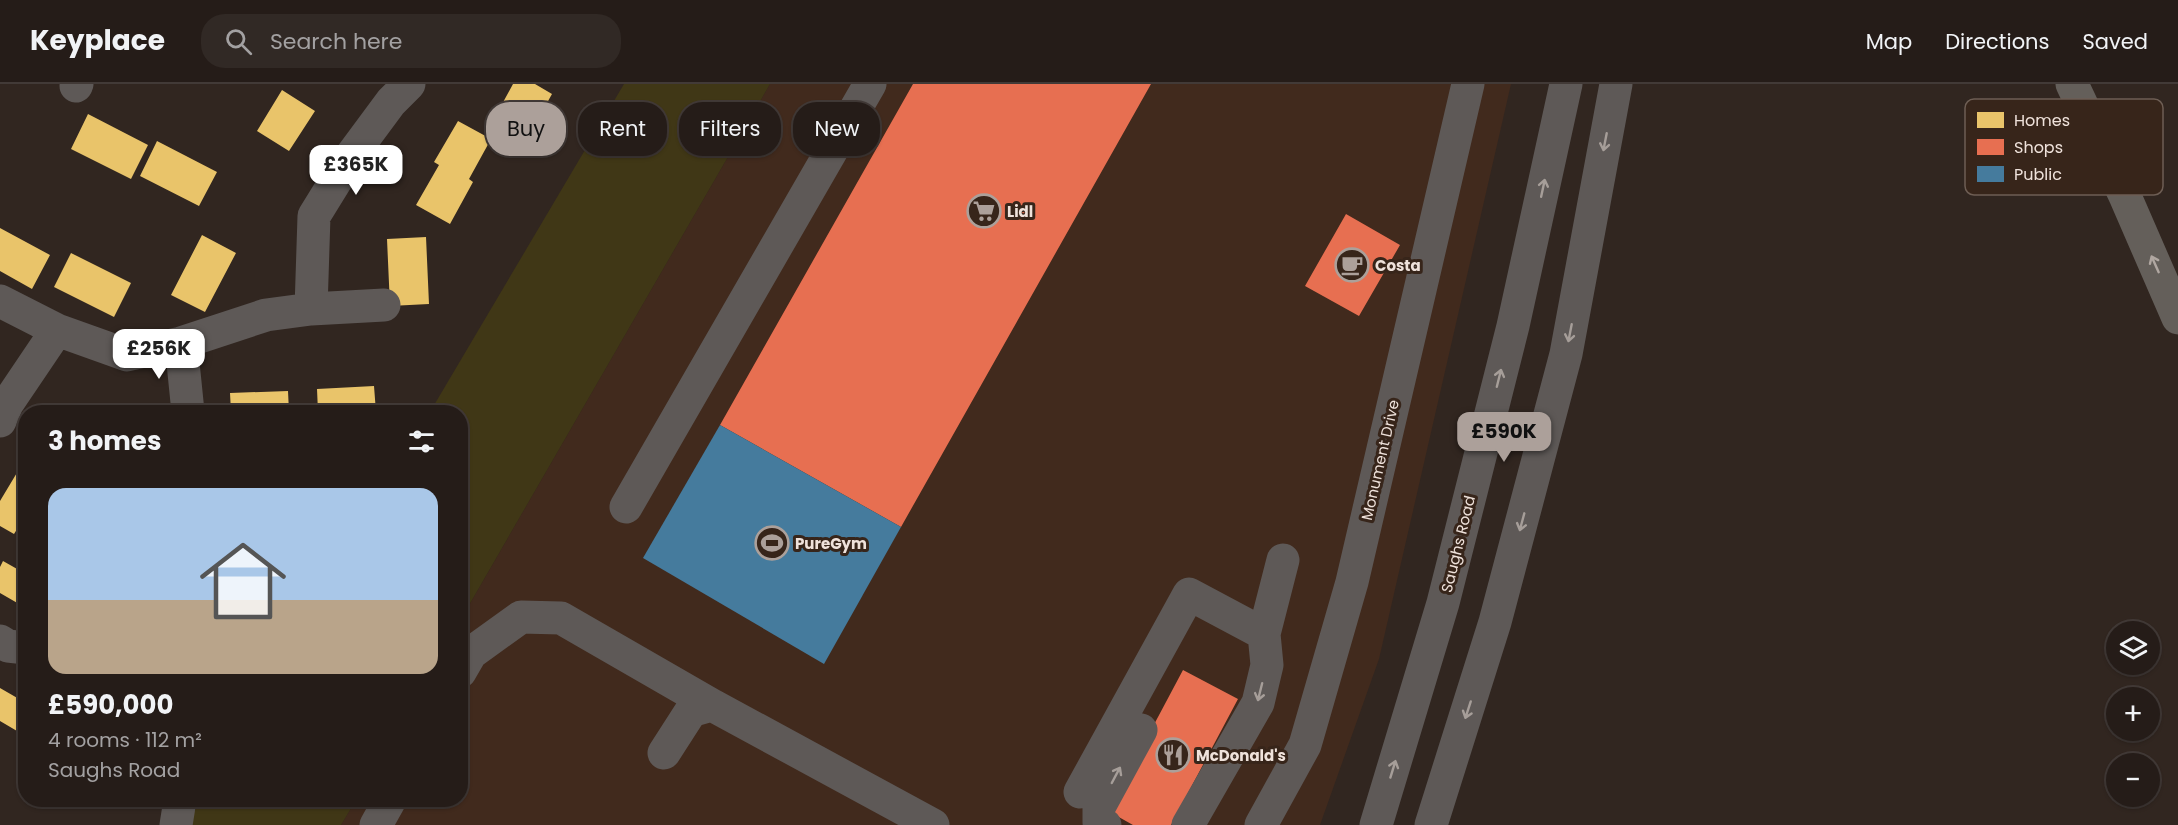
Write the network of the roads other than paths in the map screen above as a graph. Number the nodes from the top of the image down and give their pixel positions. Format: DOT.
graph roads {
  1 [pos="409,84"];
  2 [pos="870,84"];
  3 [pos="1468,84"];
  4 [pos="1566,84"];
  5 [pos="1616,84"];
  6 [pos="2073,84"];
  7 [pos="2080,99"];
  8 [pos="2125,195"];
  9 [pos="0,301"];
  10 [pos="384,305"];
  11 [pos="311,309"];
  12 [pos="2178,318"];
  13 [pos="57,330"];
  14 [pos="181,343"];
  15 [pos="187,405"];
  16 [pos="0,421"];
  17 [pos="626,507"];
  18 [pos="1283,560"];
  19 [pos="1264,634"];
  20 [pos="0,641"];
  21 [pos="18,647"];
  22 [pos="468,658"];
  23 [pos="1152,661"];
  24 [pos="712,705"];
  25 [pos="664,753"];
  26 [pos="1080,792"];
  27 [pos="179,807"];
  28 [pos="386,807"];
  29 [pos="1100,824"];
  30 [pos="176,825"];
  31 [pos="376,825"];
  32 [pos="933,825"];
  33 [pos="1188,825"];
  34 [pos="1261,825"];
  35 [pos="1376,825"];
  36 [pos="1431,825"];
  1 -- 11 [label="street"];
  2 -- 17 [label="street"];
  3 -- 34 [label="street, Monument Drive"];
  35 -- 4 [label="street, Saughs Road, one-way"];
  5 -- 36 [label="street, one-way"];
  7 -- 6 [label="highway, one-way"];
  12 -- 8 [label="highway, one-way"];
  9 -- 13 [label="street"];
  10 -- 11 [label="street"];
  11 -- 14 [label="street"];
  13 -- 14 [label="street"];
  13 -- 16 [label="street"];
  14 -- 15 [label="street"];
  18 -- 19 [label="street"];
  19 -- 23 [label="street"];
  19 -- 33 [label="street, one-way"];
  20 -- 21 [label="street"];
  22 -- 24 [label="street"];
  23 -- 26 [label="street"];
  29 -- 23 [label="street, one-way"];
  24 -- 25 [label="street"];
  24 -- 32 [label="street"];
  27 -- 30 [label="street"];
  28 -- 31 [label="street"];
}
